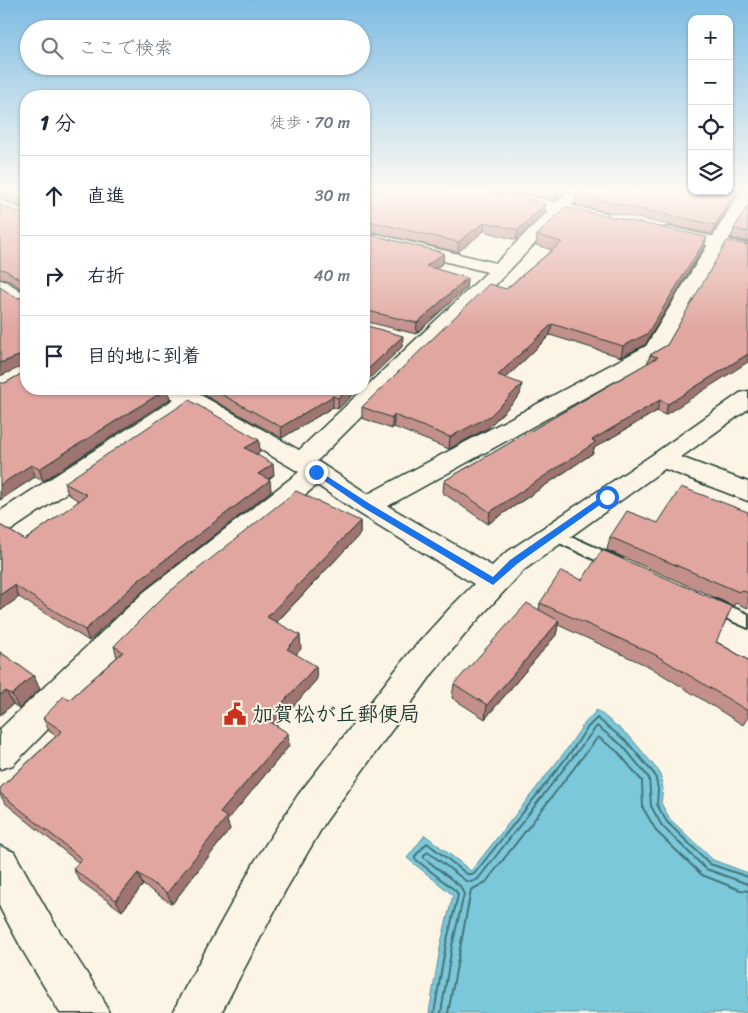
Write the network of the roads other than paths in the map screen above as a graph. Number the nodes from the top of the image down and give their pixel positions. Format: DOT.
graph roads {
  1 [pos="530,237"];
  2 [pos="697,237"];
  3 [pos="722,237"];
  4 [pos="370,238"];
  5 [pos="719,242"];
  6 [pos="748,249"];
  7 [pos="498,270"];
  8 [pos="3,292"];
  9 [pos="20,299"];
  10 [pos="370,392"];
  11 [pos="181,395"];
  12 [pos="184,395"];
  13 [pos="368,395"];
  14 [pos="748,398"];
  15 [pos="664,459"];
  16 [pos="309,467"];
  17 [pos="748,492"];
  18 [pos="367,506"];
  19 [pos="0,524"];
  20 [pos="554,534"];
  21 [pos="634,571"];
  22 [pos="493,581"];
  23 [pos="696,598"];
  24 [pos="748,620"];
  25 [pos="0,753"];
  26 [pos="0,866"];
  27 [pos="86,1013"];
  28 [pos="196,1013"];
  1 -- 7 [label="street"];
  2 -- 5 [label="street"];
  3 -- 5 [label="street"];
  4 -- 7 [label="street"];
  5 -- 6 [label="street"];
  5 -- 18 [label="street"];
  7 -- 10 [label="street"];
  8 -- 9 [label="street"];
  11 -- 19 [label="street"];
  12 -- 16 [label="street"];
  13 -- 16 [label="street"];
  14 -- 15 [label="street"];
  15 -- 17 [label="street"];
  15 -- 20 [label="street"];
  16 -- 18 [label="street"];
  16 -- 25 [label="street"];
  18 -- 22 [label="street"];
  20 -- 21 [label="lane"];
  20 -- 22 [label="street"];
  22 -- 28 [label="street"];
  23 -- 24 [label="lane"];
  26 -- 27 [label="street"];
}
